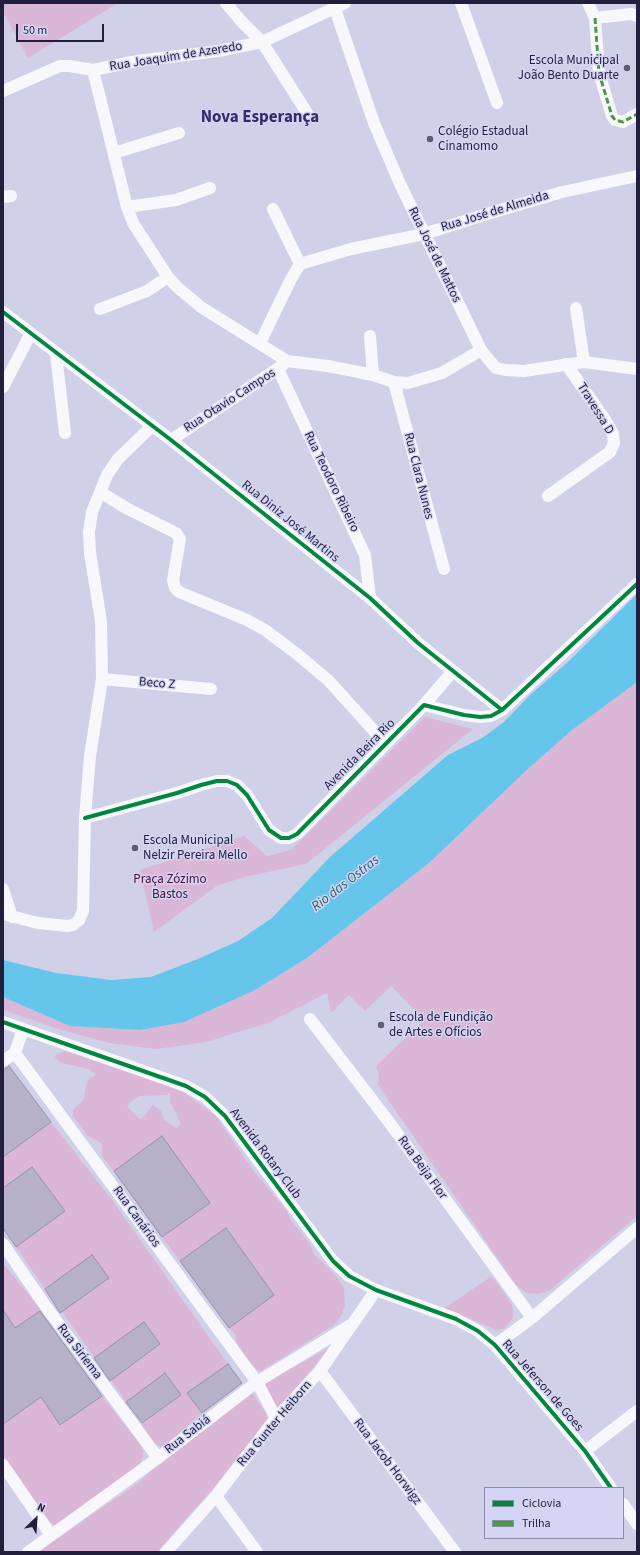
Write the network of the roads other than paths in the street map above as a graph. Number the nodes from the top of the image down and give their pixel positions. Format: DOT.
graph roads {
  1 [pos="226,3"];
  2 [pos="461,3"];
  3 [pos="588,3"];
  4 [pos="338,4"];
  5 [pos="637,16"];
  6 [pos="595,18"];
  7 [pos="262,42"];
  8 [pos="93,70"];
  9 [pos="3,91"];
  10 [pos="497,103"];
  11 [pos="307,113"];
  12 [pos="637,114"];
  13 [pos="179,133"];
  14 [pos="114,153"];
  15 [pos="637,176"];
  16 [pos="210,188"];
  17 [pos="127,207"];
  18 [pos="273,209"];
  19 [pos="424,234"];
  20 [pos="300,264"];
  21 [pos="168,277"];
  22 [pos="576,308"];
  23 [pos="100,309"];
  24 [pos="3,312"];
  25 [pos="31,333"];
  26 [pos="370,336"];
  27 [pos="260,343"];
  28 [pos="481,350"];
  29 [pos="56,354"];
  30 [pos="287,361"];
  31 [pos="584,362"];
  32 [pos="566,364"];
  33 [pos="637,369"];
  34 [pos="278,370"];
  35 [pos="373,375"];
  36 [pos="394,382"];
  37 [pos="3,387"];
  38 [pos="152,426"];
  39 [pos="65,433"];
  40 [pos="171,440"];
  41 [pos="100,492"];
  42 [pos="548,496"];
  43 [pos="444,569"];
  44 [pos="637,584"];
  45 [pos="370,598"];
  46 [pos="453,671"];
  47 [pos="102,679"];
  48 [pos="211,689"];
  49 [pos="424,705"];
  50 [pos="502,710"];
  51 [pos="385,743"];
  52 [pos="85,818"];
  53 [pos="3,889"];
  54 [pos="7,916"];
  55 [pos="310,1019"];
  56 [pos="3,1022"];
  57 [pos="23,1029"];
  58 [pos="15,1053"];
  59 [pos="3,1061"];
  60 [pos="637,1228"];
  61 [pos="3,1244"];
  62 [pos="376,1290"];
  63 [pos="532,1318"];
  64 [pos="352,1324"];
  65 [pos="495,1345"];
  66 [pos="320,1371"];
  67 [pos="257,1382"];
  68 [pos="637,1412"];
  69 [pos="276,1418"];
  70 [pos="585,1451"];
  71 [pos="158,1458"];
  72 [pos="3,1465"];
  73 [pos="610,1487"];
  74 [pos="216,1496"];
  75 [pos="624,1505"];
  76 [pos="637,1524"];
  77 [pos="51,1535"];
  78 [pos="28,1552"];
  79 [pos="166,1552"];
  80 [pos="257,1552"];
  81 [pos="454,1552"];
  1 -- 7 [label="street"];
  2 -- 10 [label="street"];
  3 -- 6 [label="street"];
  4 -- 7 [label="street, Rua Joaquim de Azeredo"];
  4 -- 19 [label="street, Rua José de Mattos"];
  5 -- 6 [label="street"];
  6 -- 12 [label="street"];
  7 -- 8 [label="street, Rua Joaquim de Azeredo"];
  7 -- 11 [label="street"];
  8 -- 9 [label="street, Rua Joaquim de Azeredo"];
  8 -- 14 [label="street"];
  13 -- 14 [label="street"];
  14 -- 17 [label="street"];
  15 -- 19 [label="street, Rua José de Almeida"];
  16 -- 17 [label="street"];
  17 -- 21 [label="street"];
  18 -- 20 [label="street"];
  19 -- 20 [label="street, Rua José de Almeida"];
  19 -- 28 [label="street, Rua José de Mattos"];
  20 -- 27 [label="street"];
  21 -- 23 [label="street"];
  21 -- 27 [label="street"];
  22 -- 31 [label="street"];
  24 -- 25 [label="street, Rua Diniz José Martins"];
  25 -- 29 [label="street, Rua Diniz José Martins"];
  25 -- 37 [label="street"];
  26 -- 35 [label="street"];
  27 -- 30 [label="street"];
  28 -- 32 [label="street, Rua José de Mattos"];
  28 -- 36 [label="street"];
  29 -- 38 [label="street, Rua Diniz José Martins"];
  29 -- 39 [label="street"];
  30 -- 34 [label="street, Rua Otavio Campos"];
  30 -- 35 [label="street"];
  31 -- 32 [label="street, Rua José de Mattos"];
  31 -- 33 [label="street, Rua José de Mattos"];
  32 -- 42 [label="street, Travessa D"];
  34 -- 40 [label="street, Rua Otavio Campos"];
  34 -- 45 [label="street, Rua Teodoro Ribeiro"];
  35 -- 36 [label="street"];
  36 -- 43 [label="street, Rua Clara Nunes"];
  38 -- 40 [label="street, Rua Diniz José Martins"];
  38 -- 41 [label="street"];
  40 -- 45 [label="street, Rua Diniz José Martins"];
  41 -- 47 [label="street"];
  41 -- 51 [label="street"];
  44 -- 50 [label="street"];
  45 -- 46 [label="street, Rua Diniz José Martins"];
  46 -- 49 [label="street, Avenida Beira Rio"];
  46 -- 50 [label="street, Rua Diniz José Martins"];
  47 -- 48 [label="street, Beco Z"];
  47 -- 52 [label="street"];
  49 -- 50 [label="street"];
  49 -- 51 [label="street, Avenida Beira Rio"];
  51 -- 52 [label="street, Avenida Beira Rio"];
  52 -- 54 [label="street"];
  53 -- 54 [label="street"];
  55 -- 63 [label="street, Rua Beija Flor"];
  56 -- 57 [label="street, Avenida Rotary Club"];
  57 -- 58 [label="street"];
  57 -- 62 [label="street, Avenida Rotary Club"];
  58 -- 59 [label="street"];
  58 -- 67 [label="street, Rua Canários"];
  60 -- 63 [label="street"];
  61 -- 71 [label="street, Rua Siriema"];
  62 -- 64 [label="street, Rua Gunter Heiborn"];
  62 -- 65 [label="street, Rua Jeferson de Goes"];
  63 -- 65 [label="street"];
  64 -- 66 [label="street, Rua Gunter Heiborn"];
  64 -- 67 [label="street, Rua Sabiá"];
  65 -- 70 [label="street, Rua Jeferson de Goes"];
  66 -- 69 [label="street, Rua Gunter Heiborn"];
  66 -- 81 [label="street, Rua Jacob Horwigz"];
  67 -- 69 [label="street, Rua Canários"];
  67 -- 71 [label="street, Rua Sabiá"];
  68 -- 70 [label="street"];
  69 -- 74 [label="street, Rua Gunter Heiborn"];
  70 -- 73 [label="street, Rua Jeferson de Goes"];
  71 -- 77 [label="street, Rua Sabiá"];
  72 -- 77 [label="street"];
  74 -- 79 [label="street, Rua Gunter Heiborn"];
  74 -- 80 [label="street"];
  75 -- 76 [label="street"];
  77 -- 78 [label="street, Rua Sabiá"];
}
